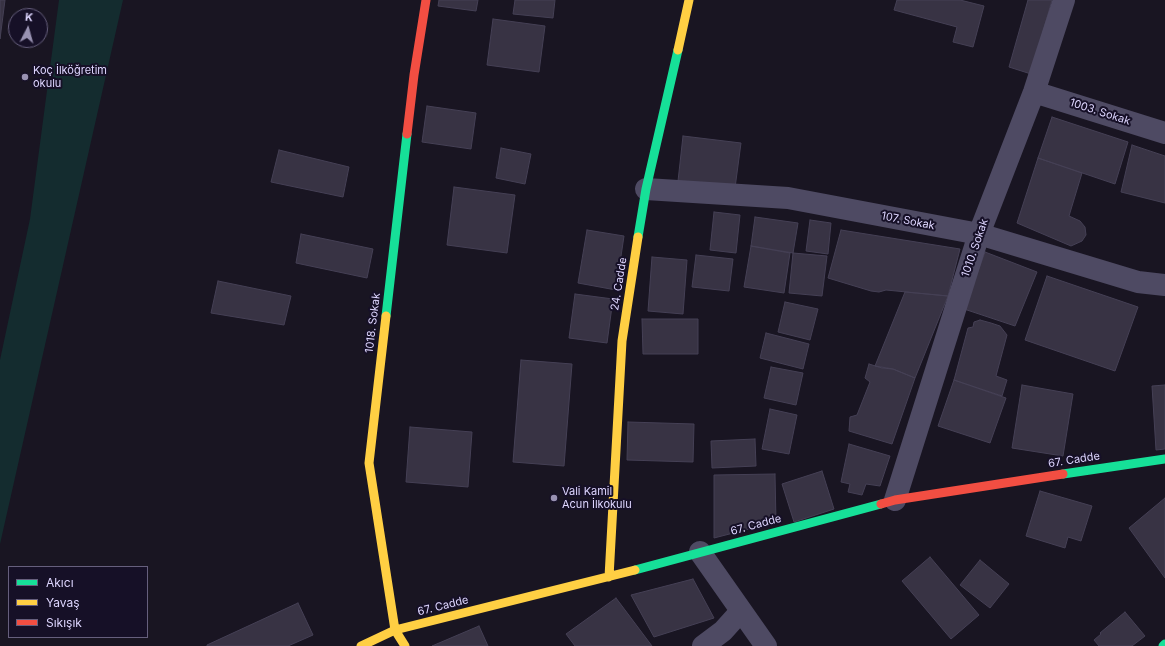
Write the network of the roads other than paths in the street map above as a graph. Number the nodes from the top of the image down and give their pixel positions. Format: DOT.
graph roads {
  1 [pos="426,0"];
  2 [pos="689,0"];
  3 [pos="1064,0"];
  4 [pos="1034,92"];
  5 [pos="1165,133"];
  6 [pos="646,189"];
  7 [pos="979,234"];
  8 [pos="1165,285"];
  9 [pos="1165,459"];
  10 [pos="895,500"];
  11 [pos="700,552"];
  12 [pos="609,577"];
  13 [pos="741,611"];
  14 [pos="395,630"];
  15 [pos="361,646"];
  16 [pos="405,646"];
  17 [pos="703,646"];
  18 [pos="766,646"];
  1 -- 14 [label="street, 1018. Sokak"];
  2 -- 6 [label="street, 24. Cadde"];
  3 -- 4 [label="street, 1010. Sokak"];
  4 -- 5 [label="street, 1003. Sokak"];
  4 -- 7 [label="street, 1010. Sokak"];
  6 -- 7 [label="street, 107. Sokak"];
  6 -- 12 [label="street, 24. Cadde"];
  7 -- 8 [label="street, 107. Sokak"];
  7 -- 10 [label="street, 1010. Sokak"];
  9 -- 10 [label="street, 67. Cadde"];
  10 -- 11 [label="street, 67. Cadde"];
  11 -- 12 [label="street, 67. Cadde"];
  11 -- 13 [label="street"];
  12 -- 14 [label="street, 67. Cadde"];
  13 -- 17 [label="street"];
  13 -- 18 [label="street"];
  14 -- 15 [label="street, 67. Cadde"];
  14 -- 16 [label="street, 1018. Sokak"];
}
